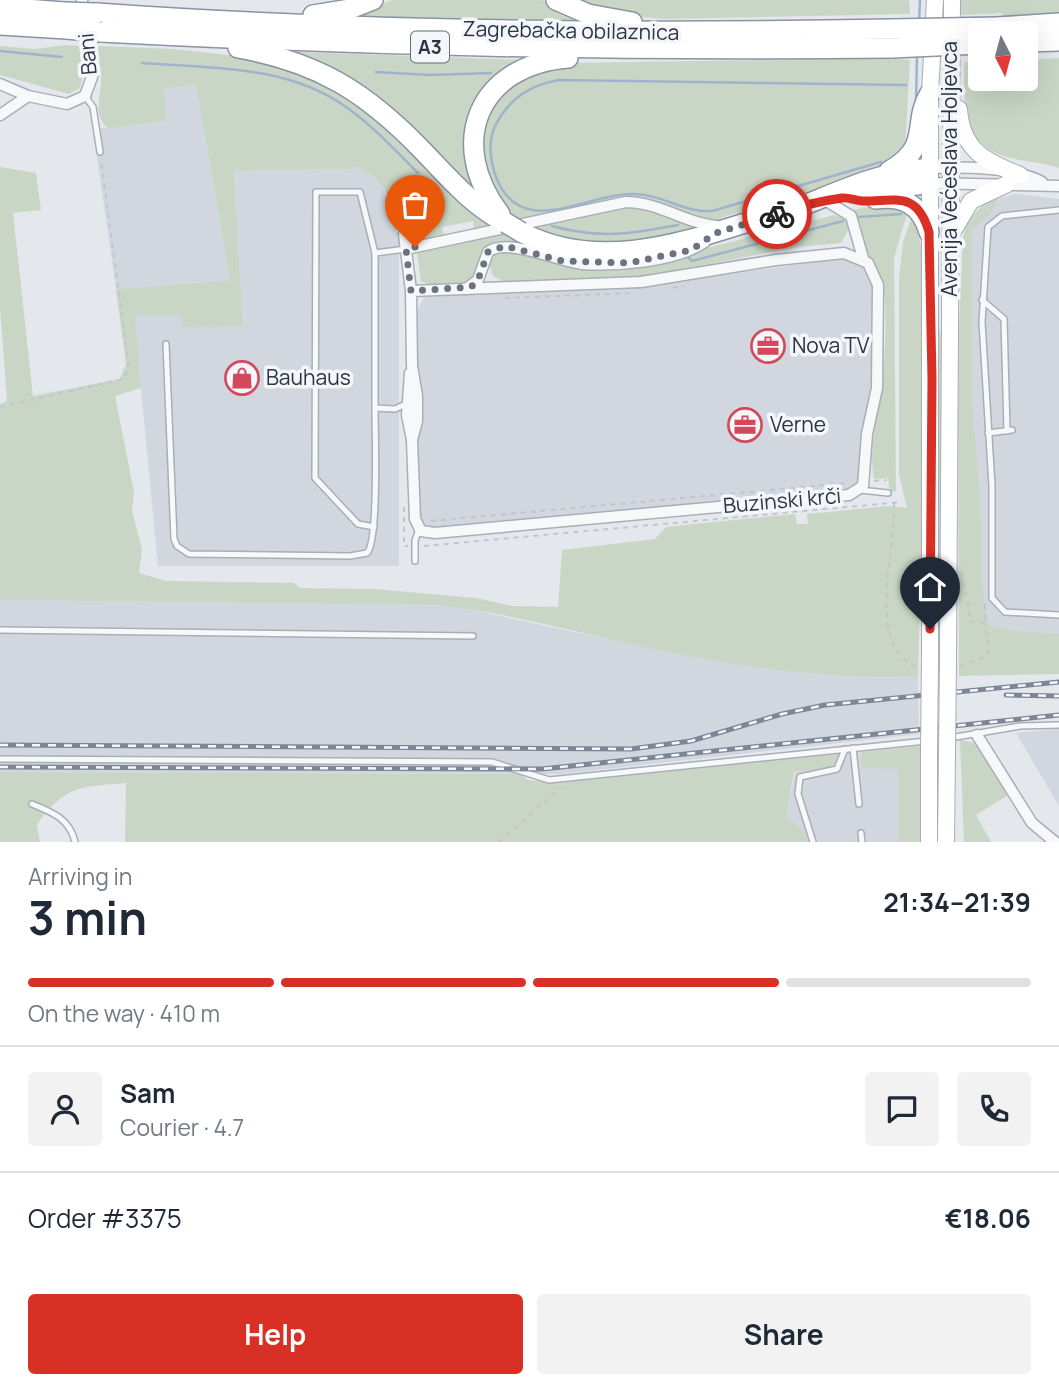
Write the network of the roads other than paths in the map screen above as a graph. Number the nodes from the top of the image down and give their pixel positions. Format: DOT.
graph roads {
  1 [pos="373,0"];
  2 [pos="556,0"];
  3 [pos="935,0"];
  4 [pos="952,0"];
  5 [pos="0,7"];
  6 [pos="93,15"];
  7 [pos="65,20"];
  8 [pos="198,20"];
  9 [pos="1059,23"];
  10 [pos="0,24"];
  11 [pos="730,32"];
  12 [pos="156,35"];
  13 [pos="892,39"];
  14 [pos="1059,41"];
  15 [pos="1038,42"];
  16 [pos="968,43"];
  17 [pos="703,51"];
  18 [pos="0,84"];
  19 [pos="951,91"];
  20 [pos="930,93"];
  21 [pos="28,96"];
  22 [pos="85,96"];
  23 [pos="0,116"];
  24 [pos="100,152"];
  25 [pos="950,175"];
  26 [pos="930,176"];
  27 [pos="877,177"];
  28 [pos="1013,180"];
  29 [pos="1059,186"];
  30 [pos="836,200"];
  31 [pos="416,201"];
  32 [pos="802,206"];
  33 [pos="1059,211"];
  34 [pos="744,224"];
  35 [pos="514,227"];
  36 [pos="855,229"];
  37 [pos="929,232"];
  38 [pos="716,233"];
  39 [pos="404,234"];
  40 [pos="950,240"];
  41 [pos="406,249"];
  42 [pos="375,253"];
  43 [pos="832,254"];
  44 [pos="863,258"];
  45 [pos="483,267"];
  46 [pos="504,287"];
  47 [pos="466,289"];
  48 [pos="411,291"];
  49 [pos="982,300"];
  50 [pos="166,344"];
  51 [pos="412,366"];
  52 [pos="417,396"];
  53 [pos="375,408"];
  54 [pos="407,409"];
  55 [pos="988,432"];
  56 [pos="414,434"];
  57 [pos="857,486"];
  58 [pos="888,493"];
  59 [pos="422,525"];
  60 [pos="374,527"];
  61 [pos="415,561"];
  62 [pos="1059,615"];
  63 [pos="0,630"];
  64 [pos="473,636"];
  65 [pos="1059,725"];
  66 [pos="977,735"];
  67 [pos="853,748"];
  68 [pos="845,749"];
  69 [pos="0,759"];
  70 [pos="32,804"];
  71 [pos="859,804"];
  72 [pos="861,833"];
  73 [pos="75,842"];
  74 [pos="813,842"];
  75 [pos="862,842"];
  76 [pos="929,842"];
  77 [pos="946,842"];
  78 [pos="1055,842"];
  1 -- 8 [label="highway"];
  2 -- 11 [label="highway"];
  3 -- 20 [label="main road, Avenija Većeslava Holjevca"];
  4 -- 19 [label="main road, Avenija Većeslava Holjevca"];
  5 -- 7 [label="highway, Zagrebačka obilaznica / A3"];
  6 -- 7 [label="highway, Zagrebačka obilaznica / A3, bridge"];
  6 -- 8 [label="highway, Zagrebačka obilaznica / A3"];
  6 -- 12 [label="highway, Zagrebačka obilaznica / A3"];
  6 -- 22 [label="street, Bani"];
  7 -- 10 [label="highway, Zagrebačka obilaznica / A3"];
  8 -- 11 [label="highway, Zagrebačka obilaznica / A3"];
  9 -- 13 [label="highway, Zagrebačka obilaznica / A3, bridge"];
  11 -- 13 [label="highway, Zagrebačka obilaznica / A3"];
  12 -- 17 [label="highway, Zagrebačka obilaznica / A3"];
  12 -- 35 [label="highway"];
  13 -- 16 [label="highway, Zagrebačka obilaznica / A3, bridge"];
  13 -- 17 [label="highway, Zagrebačka obilaznica / A3"];
  14 -- 15 [label="highway"];
  17 -- 35 [label="highway"];
  18 -- 21 [label="street, Bani"];
  19 -- 25 [label="main road, Avenija Većeslava Holjevca"];
  19 -- 28 [label="main road"];
  20 -- 26 [label="main road, Avenija Većeslava Holjevca"];
  20 -- 27 [label="highway"];
  21 -- 22 [label="street, Bani"];
  21 -- 23 [label="street"];
  22 -- 24 [label="lane"];
  25 -- 26 [label="street"];
  25 -- 28 [label="street"];
  25 -- 40 [label="main road, Avenija Većeslava Holjevca"];
  26 -- 27 [label="highway"];
  26 -- 30 [label="highway"];
  26 -- 37 [label="main road, Avenija Većeslava Holjevca"];
  27 -- 32 [label="highway"];
  28 -- 29 [label="street"];
  28 -- 40 [label="main road"];
  30 -- 32 [label="highway"];
  30 -- 36 [label="street"];
  30 -- 37 [label="highway"];
  31 -- 39 [label="lane"];
  32 -- 34 [label="highway"];
  33 -- 49 [label="lane"];
  34 -- 38 [label="highway"];
  34 -- 41 [label="street"];
  35 -- 38 [label="highway"];
  36 -- 43 [label="street"];
  36 -- 44 [label="street, Buzinski krči"];
  37 -- 76 [label="main road, Avenija Većeslava Holjevca, bridge"];
  38 -- 45 [label="street"];
  39 -- 41 [label="street"];
  40 -- 77 [label="main road, Avenija Većeslava Holjevca, bridge"];
  41 -- 42 [label="lane"];
  41 -- 48 [label="street"];
  42 -- 53 [label="lane"];
  42 -- 60 [label="lane"];
  43 -- 44 [label="street"];
  43 -- 46 [label="street"];
  44 -- 57 [label="street, Buzinski krči"];
  45 -- 46 [label="street"];
  45 -- 47 [label="street"];
  46 -- 47 [label="street"];
  47 -- 48 [label="street"];
  48 -- 51 [label="street"];
  49 -- 55 [label="lane"];
  49 -- 55 [label="lane"];
  50 -- 60 [label="lane"];
  51 -- 52 [label="street"];
  51 -- 54 [label="street"];
  52 -- 54 [label="lane"];
  52 -- 56 [label="street"];
  53 -- 54 [label="lane"];
  53 -- 60 [label="lane"];
  54 -- 56 [label="street"];
  55 -- 62 [label="lane"];
  56 -- 59 [label="street"];
  57 -- 58 [label="lane"];
  57 -- 59 [label="street, Buzinski krči"];
  59 -- 61 [label="lane"];
  63 -- 64 [label="lane"];
  65 -- 66 [label="lane"];
  66 -- 67 [label="lane"];
  66 -- 78 [label="street"];
  67 -- 68 [label="lane"];
  67 -- 71 [label="lane"];
  68 -- 69 [label="lane"];
  68 -- 74 [label="lane"];
  70 -- 73 [label="lane"];
  72 -- 75 [label="lane"];
}
